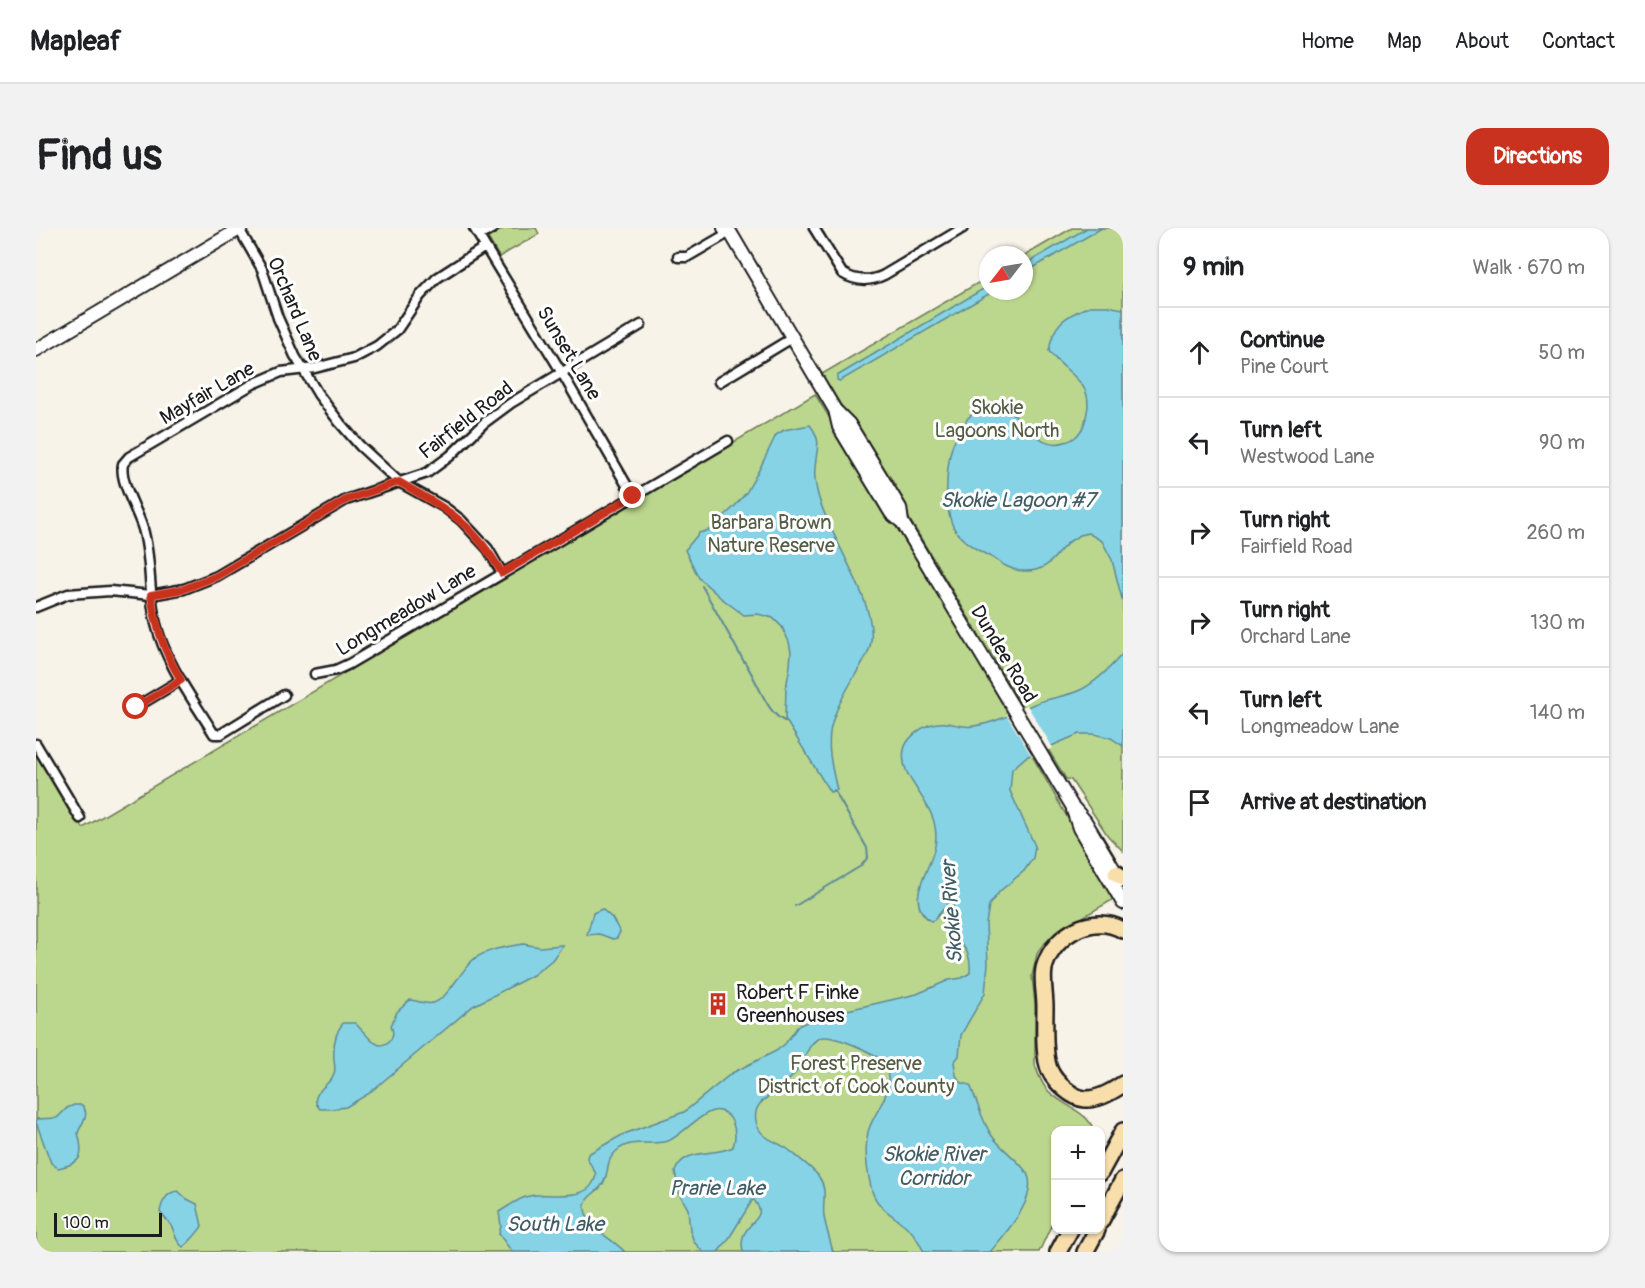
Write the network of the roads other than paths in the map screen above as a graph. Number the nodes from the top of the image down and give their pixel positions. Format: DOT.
graph roads {
  1 [pos="240,228"];
  2 [pos="474,228"];
  3 [pos="493,228"];
  4 [pos="814,228"];
  5 [pos="963,228"];
  6 [pos="728,229"];
  7 [pos="479,236"];
  8 [pos="485,247"];
  9 [pos="678,257"];
  10 [pos="641,325"];
  11 [pos="792,338"];
  12 [pos="36,350"];
  13 [pos="302,369"];
  14 [pos="562,373"];
  15 [pos="719,382"];
  16 [pos="728,441"];
  17 [pos="399,482"];
  18 [pos="633,496"];
  19 [pos="502,573"];
  20 [pos="151,595"];
  21 [pos="36,607"];
  22 [pos="315,674"];
  23 [pos="181,680"];
  24 [pos="284,695"];
  25 [pos="136,707"];
  26 [pos="36,744"];
  27 [pos="1072,806"];
  28 [pos="80,818"];
  29 [pos="1121,878"];
  30 [pos="1123,903"];
  31 [pos="1123,930"];
  32 [pos="1123,1084"];
  33 [pos="1123,1131"];
  34 [pos="1105,1165"];
  35 [pos="1123,1180"];
  36 [pos="1105,1214"];
  37 [pos="1068,1234"];
  38 [pos="1095,1234"];
  39 [pos="1058,1252"];
  40 [pos="1084,1252"];
  1 -- 12 [label="main road"];
  1 -- 13 [label="street, Orchard Lane"];
  2 -- 7 [label="street, Sunset Lane"];
  3 -- 7 [label="street"];
  4 -- 5 [label="street"];
  6 -- 9 [label="street"];
  6 -- 11 [label="main road, Dundee Road"];
  7 -- 8 [label="street, Sunset Lane"];
  8 -- 13 [label="street, Mayfair Lane"];
  8 -- 14 [label="street, Sunset Lane"];
  10 -- 14 [label="street, Fairfield Road"];
  11 -- 15 [label="street"];
  11 -- 27 [label="main road, Dundee Road"];
  13 -- 17 [label="street, Orchard Lane"];
  13 -- 20 [label="street, Mayfair Lane"];
  14 -- 17 [label="street, Fairfield Road"];
  14 -- 18 [label="street, Sunset Lane"];
  16 -- 18 [label="street, Longmeadow Lane"];
  17 -- 19 [label="street, Orchard Lane"];
  17 -- 20 [label="street, Fairfield Road"];
  18 -- 19 [label="street, Longmeadow Lane"];
  19 -- 22 [label="street, Longmeadow Lane"];
  20 -- 21 [label="street, Fairfield Road"];
  20 -- 23 [label="street"];
  23 -- 24 [label="street"];
  23 -- 25 [label="street"];
  26 -- 28 [label="street"];
  27 -- 29 [label="main road, Dundee Road"];
  27 -- 30 [label="main road, Dundee Road"];
  31 -- 32 [label="highway"];
  33 -- 34 [label="highway"];
  35 -- 36 [label="highway"];
  37 -- 39 [label="highway"];
  38 -- 40 [label="highway"];
}
